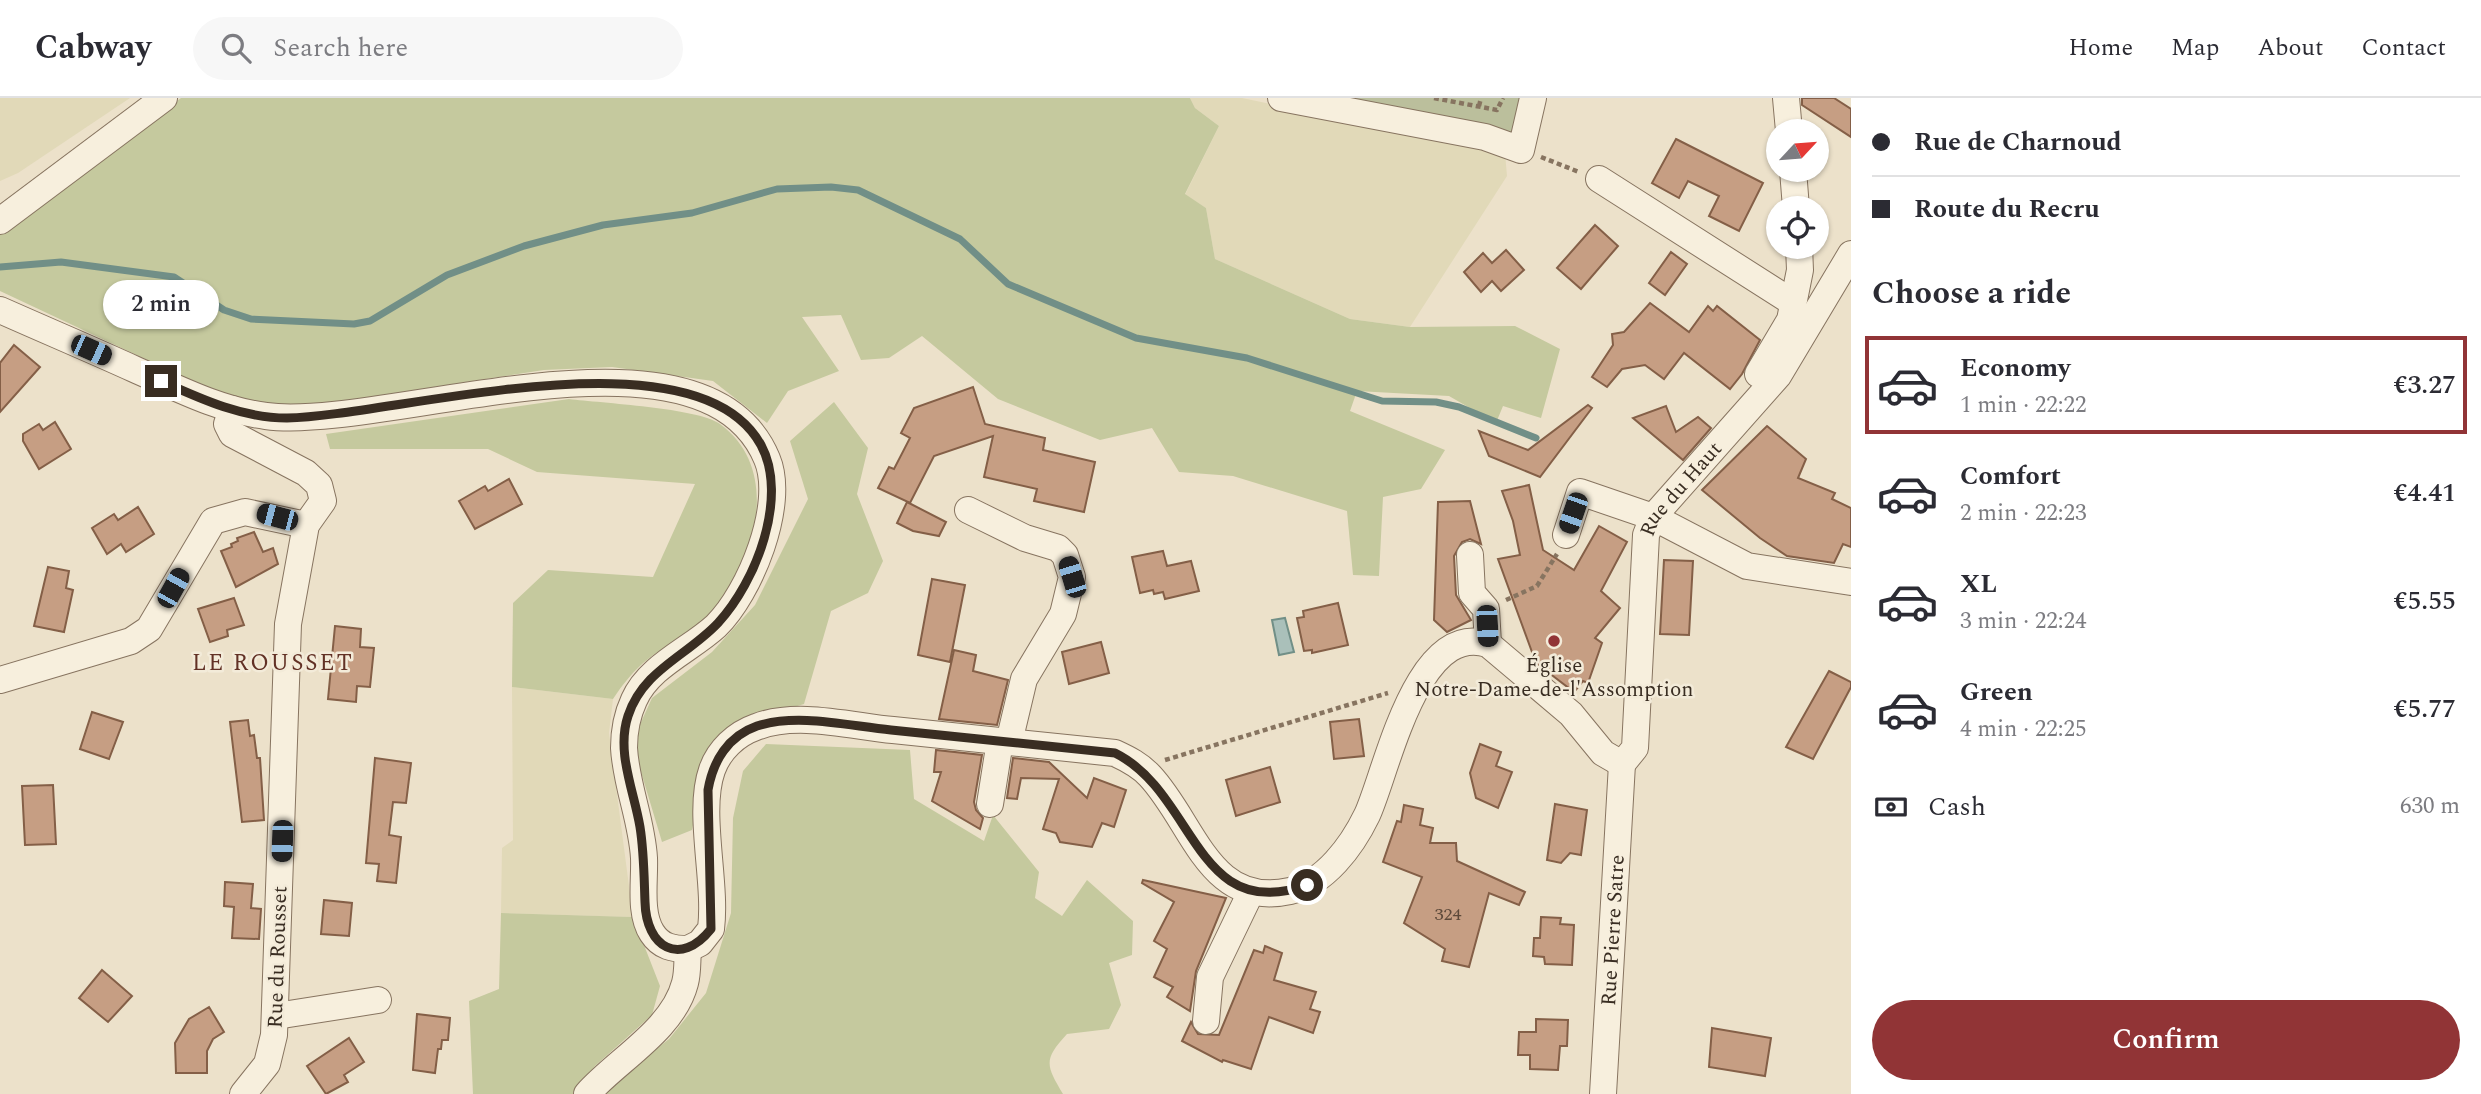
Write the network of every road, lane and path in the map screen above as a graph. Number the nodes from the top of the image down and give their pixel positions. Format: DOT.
graph roads {
  1 [pos="164,98"];
  2 [pos="1281,98"];
  3 [pos="1434,98"];
  4 [pos="1480,98"];
  5 [pos="1503,98"];
  6 [pos="1533,98"];
  7 [pos="1786,98"];
  8 [pos="1455,100"];
  9 [pos="1479,106"];
  10 [pos="1788,119"];
  11 [pos="1521,150"];
  12 [pos="1599,179"];
  13 [pos="0,221"];
  14 [pos="1851,254"];
  15 [pos="1799,259"];
  16 [pos="1792,302"];
  17 [pos="0,310"];
  18 [pos="1749,409"];
  19 [pos="232,410"];
  20 [pos="968,510"];
  21 [pos="1653,517"];
  22 [pos="306,525"];
  23 [pos="1566,535"];
  24 [pos="1470,555"];
  25 [pos="1851,582"];
  26 [pos="1486,609"];
  27 [pos="1488,644"];
  28 [pos="0,680"];
  29 [pos="1420,683"];
  30 [pos="1004,742"];
  31 [pos="1622,764"];
  32 [pos="1141,768"];
  33 [pos="990,804"];
  34 [pos="1251,892"];
  35 [pos="688,950"];
  36 [pos="378,1000"];
  37 [pos="276,1016"];
  38 [pos="1206,1021"];
  39 [pos="243,1094"];
  40 [pos="587,1094"];
  41 [pos="1603,1094"];
  1 -- 13 [label="street"];
  2 -- 11 [label="street"];
  3 -- 8 [label="path"];
  4 -- 9 [label="path"];
  5 -- 9 [label="path"];
  6 -- 11 [label="street"];
  7 -- 10 [label="street"];
  8 -- 9 [label="path"];
  11 -- 12 [label="path"];
  12 -- 16 [label="street"];
  14 -- 18 [label="street, Rue du Haut"];
  15 -- 16 [label="street"];
  16 -- 18 [label="street"];
  17 -- 19 [label="street"];
  18 -- 21 [label="street, Rue du Haut"];
  19 -- 22 [label="street, Rue du Rousset"];
  19 -- 35 [label="street"];
  20 -- 30 [label="street"];
  21 -- 23 [label="street"];
  21 -- 25 [label="street"];
  21 -- 31 [label="street, Rue du Haut"];
  22 -- 28 [label="street"];
  22 -- 37 [label="street, Rue du Rousset"];
  23 -- 26 [label="path"];
  24 -- 26 [label="street"];
  26 -- 27 [label="street"];
  27 -- 29 [label="street"];
  27 -- 31 [label="street"];
  29 -- 32 [label="path"];
  29 -- 34 [label="street"];
  30 -- 32 [label="street"];
  30 -- 33 [label="street"];
  30 -- 35 [label="street"];
  31 -- 41 [label="street, Rue Pierre Satre"];
  32 -- 34 [label="street"];
  34 -- 38 [label="street"];
  35 -- 40 [label="street"];
  36 -- 37 [label="street"];
  37 -- 39 [label="street, Rue du Rousset"];
}
